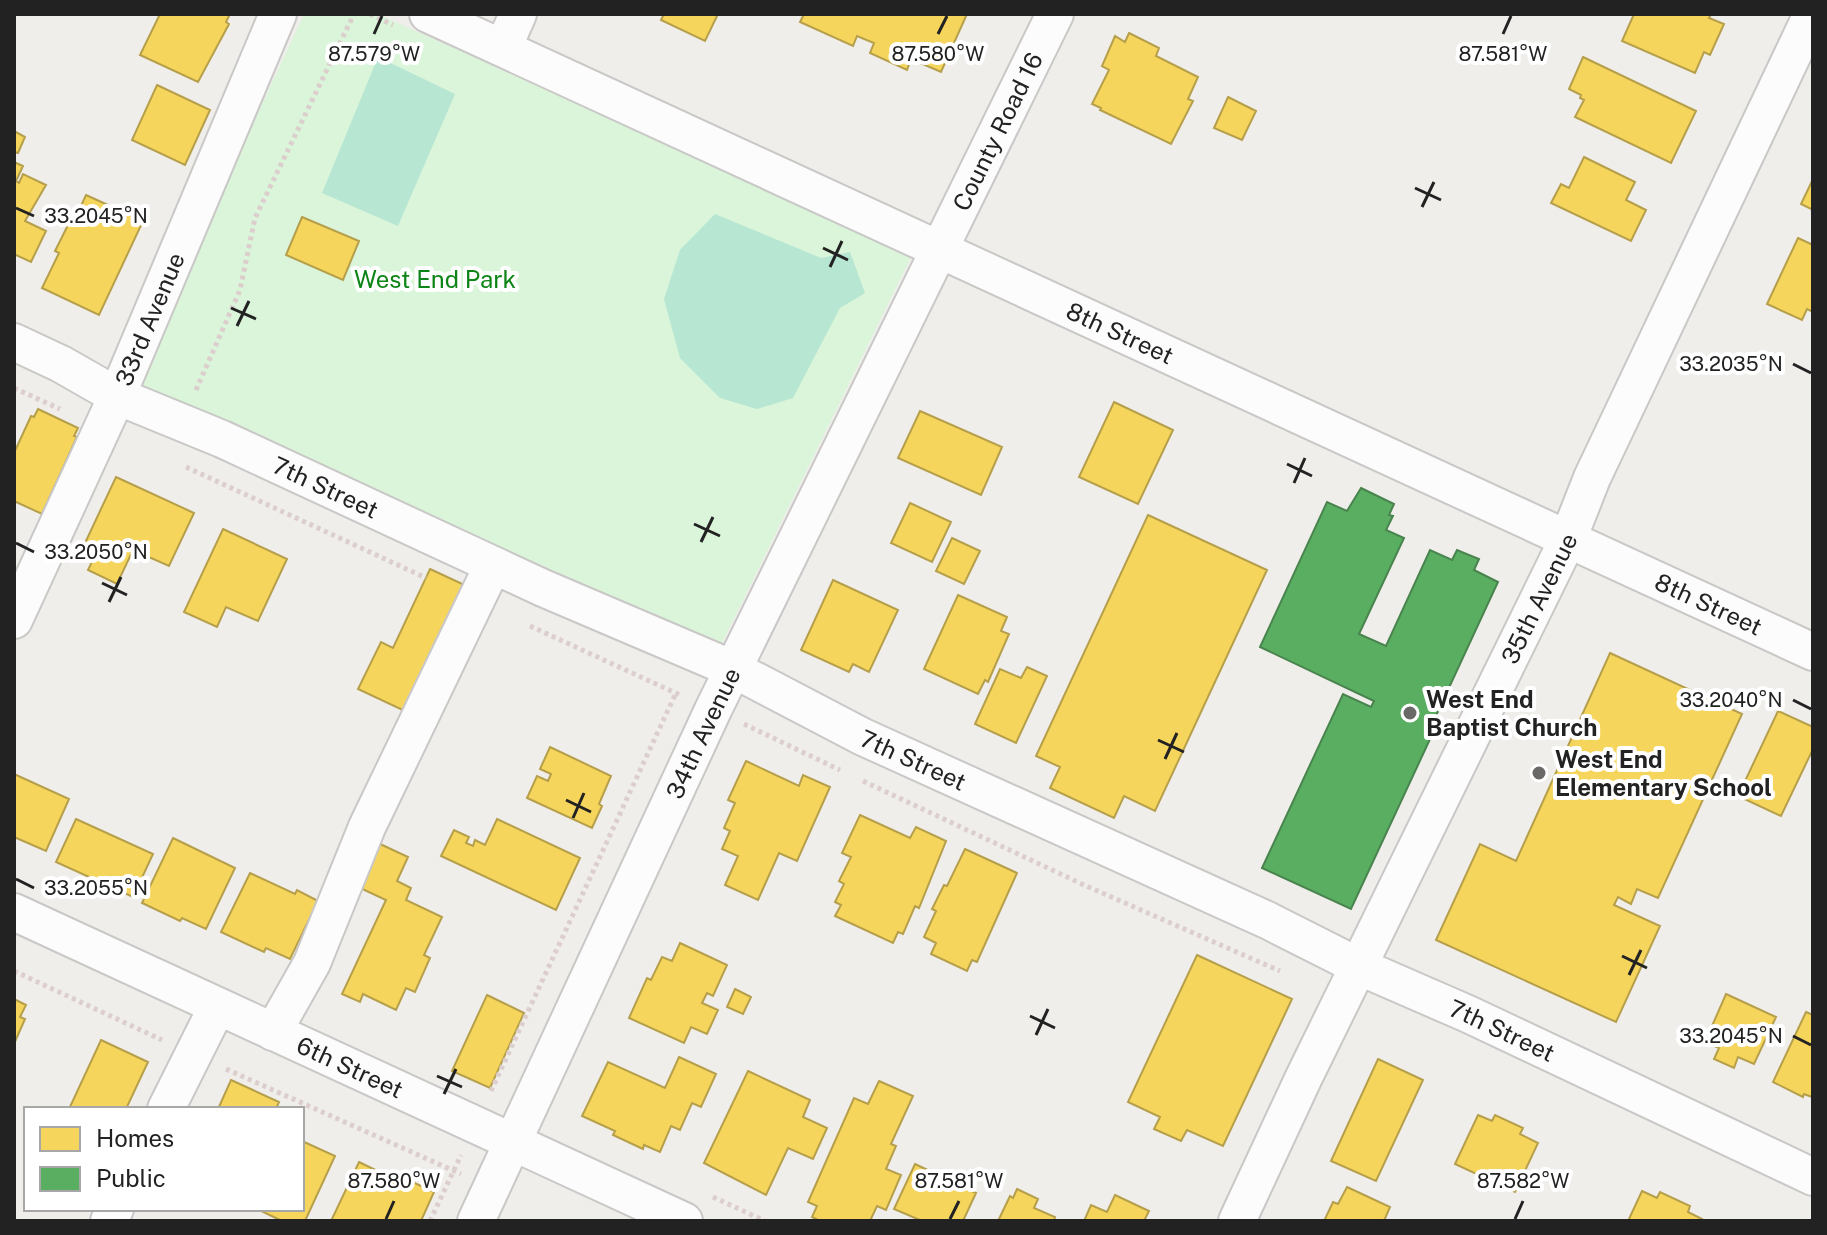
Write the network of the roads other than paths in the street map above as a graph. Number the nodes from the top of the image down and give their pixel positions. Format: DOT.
graph roads {
  1 [pos="278,14"];
  2 [pos="428,14"];
  3 [pos="518,14"];
  4 [pos="1055,14"];
  5 [pos="1812,14"];
  6 [pos="503,48"];
  7 [pos="940,250"];
  8 [pos="14,342"];
  9 [pos="110,412"];
  10 [pos="1568,539"];
  11 [pos="493,565"];
  12 [pos="14,620"];
  13 [pos="1813,652"];
  14 [pos="733,669"];
  15 [pos="14,912"];
  16 [pos="1360,967"];
  17 [pos="217,1007"];
  18 [pos="273,1032"];
  19 [pos="167,1107"];
  20 [pos="513,1141"];
  21 [pos="1813,1177"];
  22 [pos="476,1221"];
  23 [pos="684,1221"];
  24 [pos="1237,1221"];
  1 -- 9 [label="street, 33rd Avenue"];
  2 -- 6 [label="street, 8th Street"];
  3 -- 6 [label="street"];
  4 -- 7 [label="street, County Road 16"];
  5 -- 10 [label="street, 35th Avenue"];
  6 -- 7 [label="street, 8th Street"];
  7 -- 10 [label="street, 8th Street"];
  7 -- 14 [label="street, 34th Avenue"];
  8 -- 9 [label="street, 7th Street"];
  9 -- 11 [label="street, 7th Street"];
  9 -- 12 [label="street, 33rd Avenue"];
  10 -- 13 [label="street, 8th Street"];
  10 -- 16 [label="street, 35th Avenue"];
  11 -- 14 [label="street, 7th Street"];
  11 -- 18 [label="street"];
  14 -- 16 [label="street, 7th Street"];
  14 -- 20 [label="street, 34th Avenue"];
  15 -- 17 [label="street, 6th Street"];
  16 -- 21 [label="street, 7th Street"];
  16 -- 24 [label="street, 35th Avenue"];
  17 -- 18 [label="street, 6th Street"];
  17 -- 19 [label="street"];
  18 -- 20 [label="street, 6th Street"];
  20 -- 22 [label="street, 34th Avenue"];
  20 -- 23 [label="street, 6th Street"];
}
